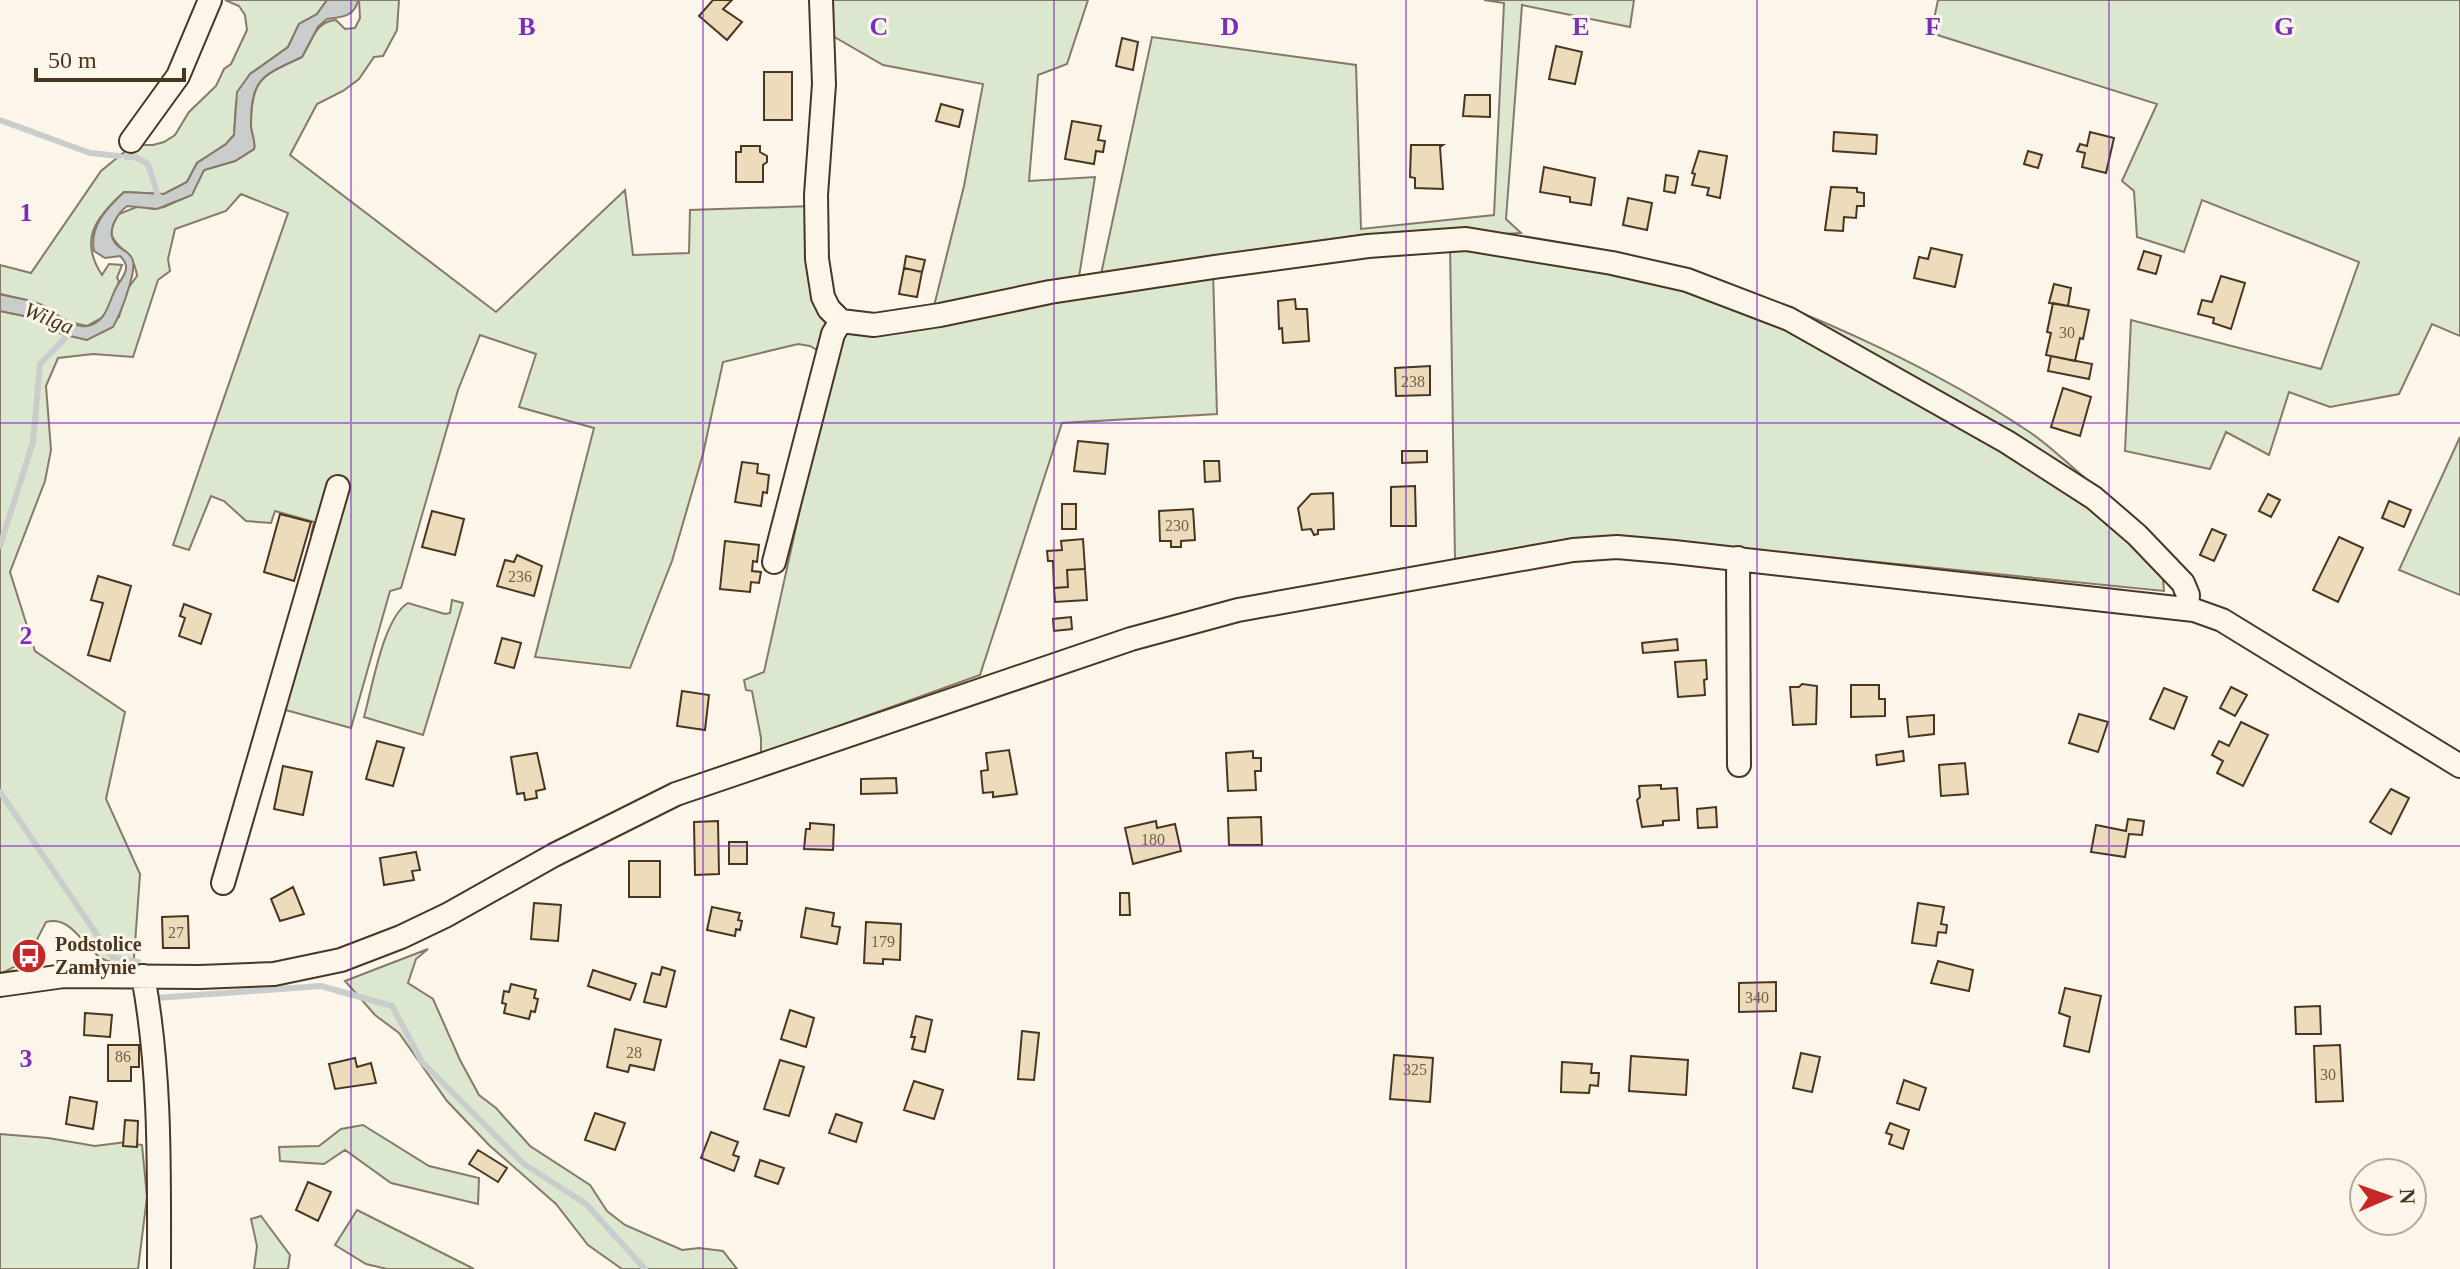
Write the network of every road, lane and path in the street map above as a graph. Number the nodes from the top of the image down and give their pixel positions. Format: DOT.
graph roads {
  1 [pos="210,0"];
  2 [pos="821,0"];
  3 [pos="131,141"];
  4 [pos="841,321"];
  5 [pos="338,487"];
  6 [pos="1738,558"];
  7 [pos="774,562"];
  8 [pos="2187,609"];
  9 [pos="1739,765"];
  10 [pos="2460,766"];
  11 [pos="223,883"];
  12 [pos="143,976"];
  13 [pos="0,985"];
  14 [pos="159,1269"];
  1 -- 3 [label="street"];
  2 -- 4 [label="street"];
  4 -- 7 [label="street"];
  4 -- 8 [label="street"];
  5 -- 11 [label="street"];
  6 -- 8 [label="street"];
  6 -- 9 [label="street"];
  6 -- 12 [label="street"];
  8 -- 10 [label="street"];
  12 -- 13 [label="street"];
  12 -- 14 [label="street"];
}
